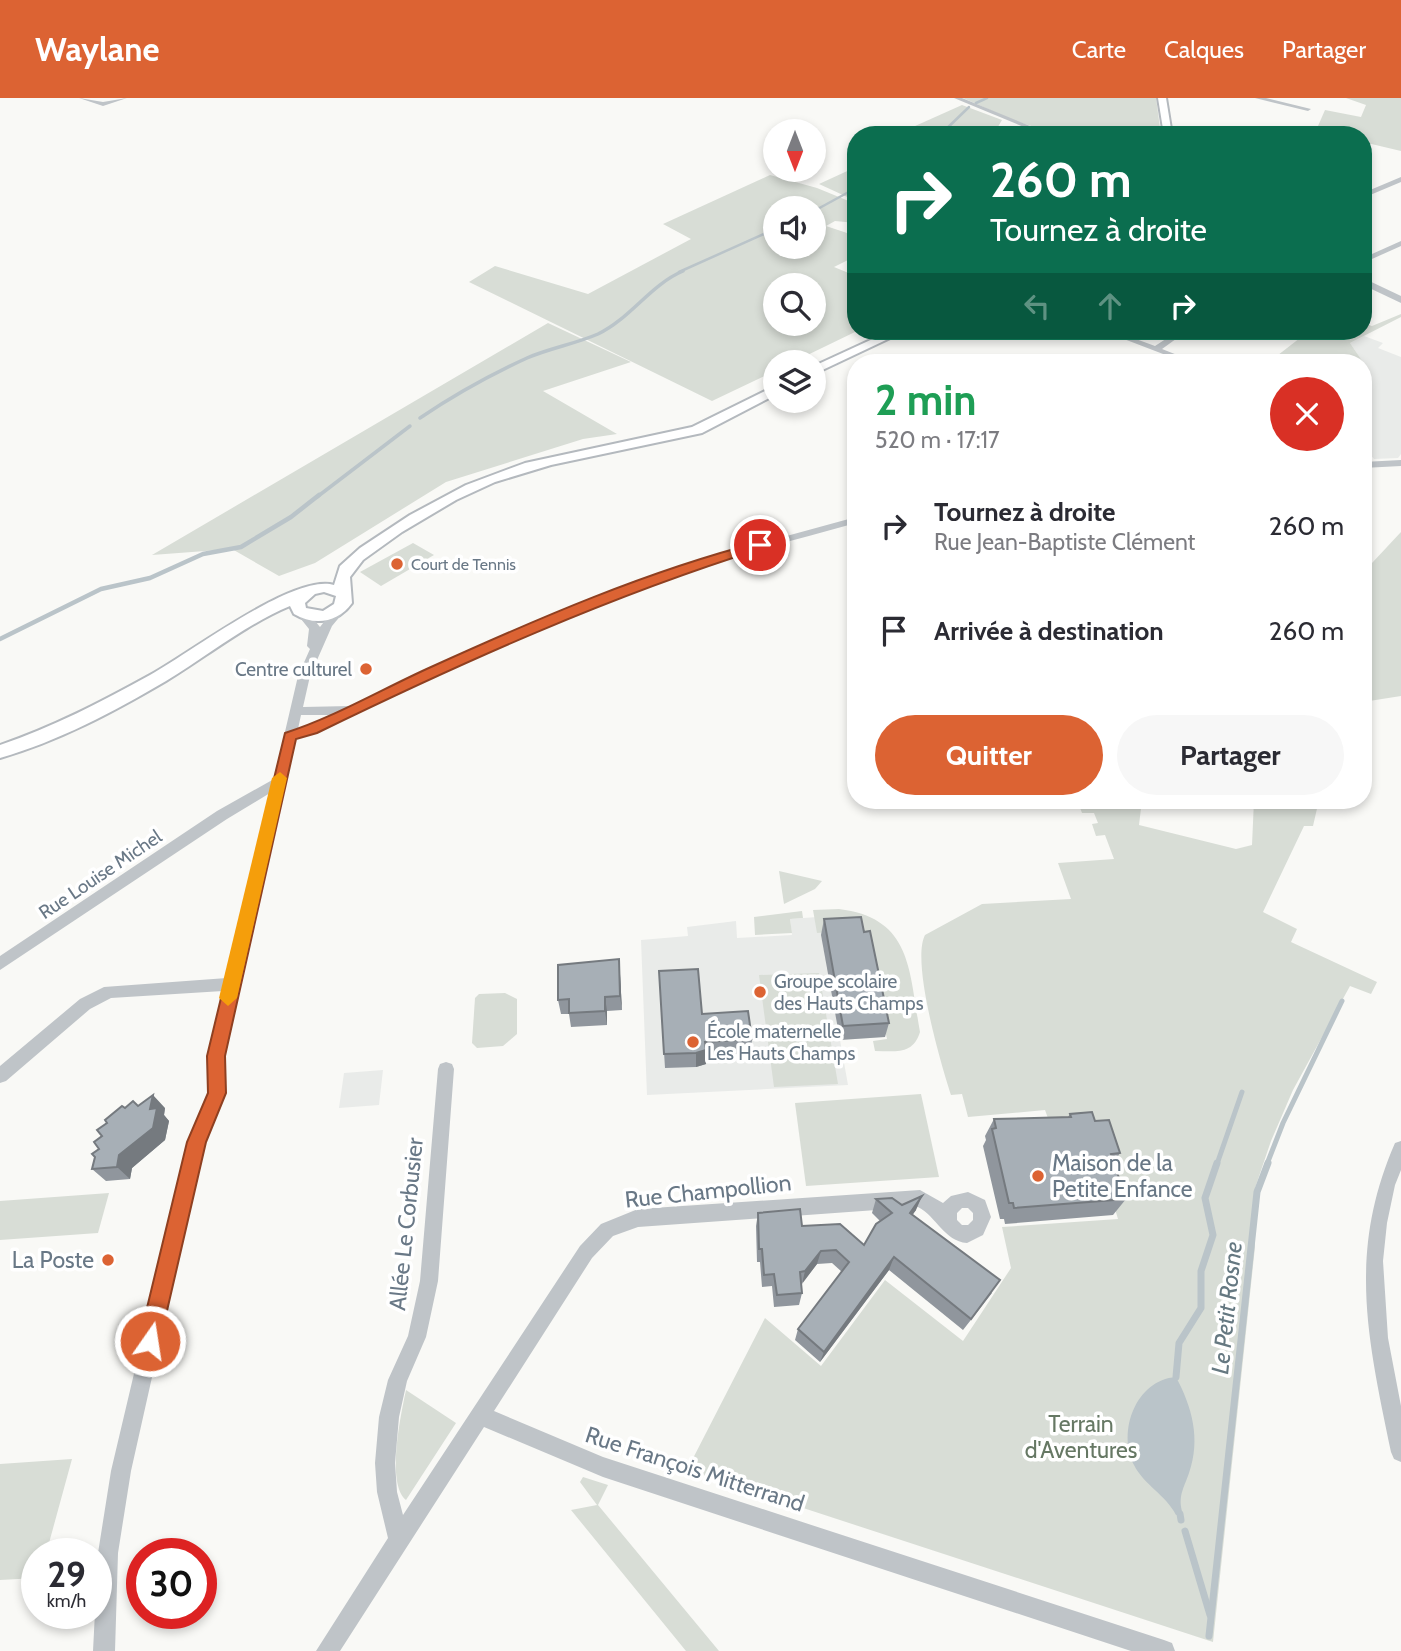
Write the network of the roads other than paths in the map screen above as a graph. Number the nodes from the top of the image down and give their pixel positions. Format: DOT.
graph roads {
  1 [pos="82,98"];
  2 [pos="124,98"];
  3 [pos="957,98"];
  4 [pos="1161,98"];
  5 [pos="1258,98"];
  6 [pos="1308,109"];
  7 [pos="1027,126"];
  8 [pos="1166,126"];
  9 [pos="1401,179"];
  10 [pos="1372,192"];
  11 [pos="1399,246"];
  12 [pos="1372,257"];
  13 [pos="1372,286"];
  14 [pos="1401,300"];
  15 [pos="872,340"];
  16 [pos="876,340"];
  17 [pos="1132,340"];
  18 [pos="1170,340"];
  19 [pos="868,343"];
  20 [pos="1156,349"];
  21 [pos="1169,354"];
  22 [pos="826,364"];
  23 [pos="763,396"];
  24 [pos="1401,463"];
  25 [pos="1372,465"];
  26 [pos="418,516"];
  27 [pos="847,522"];
  28 [pos="390,533"];
  29 [pos="306,593"];
  30 [pos="342,601"];
  31 [pos="303,614"];
  32 [pos="229,633"];
  33 [pos="310,657"];
  34 [pos="356,709"];
  35 [pos="295,711"];
  36 [pos="290,736"];
  37 [pos="0,752"];
  38 [pos="279,782"];
  39 [pos="274,802"];
  40 [pos="222,815"];
  41 [pos="0,964"];
  42 [pos="231,984"];
  43 [pos="446,1069"];
  44 [pos="0,1076"];
  45 [pos="1401,1149"];
  46 [pos="948,1221"];
  47 [pos="480,1415"];
  48 [pos="1401,1452"];
  49 [pos="399,1540"];
  50 [pos="104,1651"];
  51 [pos="327,1651"];
  52 [pos="1164,1651"];
  1 -- 2 [label="street"];
  3 -- 7 [label="street"];
  4 -- 8 [label="main road"];
  5 -- 6 [label="street"];
  9 -- 10 [label="street"];
  11 -- 12 [label="street"];
  13 -- 14 [label="street"];
  15 -- 19 [label="main road"];
  16 -- 19 [label="main road"];
  17 -- 20 [label="street"];
  18 -- 20 [label="street"];
  19 -- 22 [label="main road"];
  20 -- 21 [label="street"];
  23 -- 26 [label="main road"];
  24 -- 25 [label="street"];
  26 -- 28 [label="main road"];
  27 -- 34 [label="street"];
  28 -- 29 [label="main road"];
  28 -- 30 [label="main road"];
  29 -- 30 [label="main road"];
  29 -- 31 [label="main road"];
  29 -- 32 [label="main road"];
  30 -- 31 [label="main road"];
  30 -- 33 [label="street"];
  31 -- 32 [label="main road"];
  31 -- 33 [label="street"];
  32 -- 37 [label="main road"];
  33 -- 35 [label="street"];
  34 -- 35 [label="street"];
  34 -- 36 [label="street"];
  35 -- 36 [label="street"];
  36 -- 38 [label="street"];
  38 -- 39 [label="street"];
  38 -- 40 [label="street, Rue Louise Michel"];
  39 -- 40 [label="street, Rue Louise Michel"];
  39 -- 42 [label="street"];
  40 -- 41 [label="street, Rue Louise Michel"];
  42 -- 44 [label="street"];
  42 -- 50 [label="street"];
  43 -- 49 [label="street, Allée Le Corbusier"];
  45 -- 48 [label="street"];
  46 -- 47 [label="street, Rue Champollion"];
  47 -- 49 [label="street"];
  47 -- 52 [label="street, Rue François Mitterrand"];
  49 -- 51 [label="street"];
}
